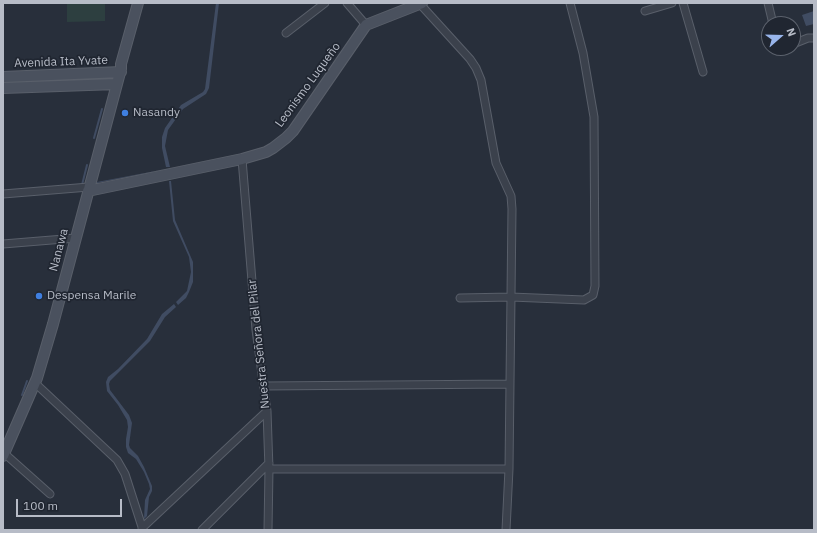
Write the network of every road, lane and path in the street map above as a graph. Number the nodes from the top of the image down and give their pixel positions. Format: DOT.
graph roads {
  1 [pos="138,3"];
  2 [pos="143,3"];
  3 [pos="325,3"];
  4 [pos="347,3"];
  5 [pos="421,3"];
  6 [pos="570,3"];
  7 [pos="672,3"];
  8 [pos="683,3"];
  9 [pos="768,3"];
  10 [pos="645,11"];
  11 [pos="771,16"];
  12 [pos="366,25"];
  13 [pos="286,33"];
  14 [pos="814,38"];
  15 [pos="801,41"];
  16 [pos="121,71"];
  17 [pos="703,72"];
  18 [pos="3,77"];
  19 [pos="117,84"];
  20 [pos="3,88"];
  21 [pos="242,159"];
  22 [pos="88,189"];
  23 [pos="3,194"];
  24 [pos="76,238"];
  25 [pos="3,244"];
  26 [pos="511,297"];
  27 [pos="460,298"];
  28 [pos="35,383"];
  29 [pos="510,384"];
  30 [pos="264,386"];
  31 [pos="267,411"];
  32 [pos="5,449"];
  33 [pos="269,466"];
  34 [pos="509,469"];
  35 [pos="50,494"];
  36 [pos="142,529"];
  37 [pos="202,530"];
  38 [pos="268,530"];
  39 [pos="506,530"];
  1 -- 16 [label="street, Nanawa"];
  2 -- 16 [label="street, Nanawa"];
  3 -- 13 [label="street"];
  4 -- 12 [label="street"];
  5 -- 12 [label="street"];
  5 -- 26 [label="street"];
  6 -- 26 [label="street"];
  7 -- 10 [label="street"];
  8 -- 17 [label="street"];
  9 -- 11 [label="street"];
  12 -- 21 [label="street, Leonismo Luqueño"];
  14 -- 15 [label="street"];
  16 -- 18 [label="street, Avenida Ita Yvate"];
  16 -- 19 [label="street, Nanawa"];
  19 -- 20 [label="street, Avenida Ita Yvate"];
  19 -- 22 [label="street, Nanawa"];
  21 -- 22 [label="street, Leonismo Luqueño"];
  21 -- 30 [label="street, Nuestra Señora del Pilar"];
  22 -- 23 [label="street"];
  22 -- 24 [label="street, Nanawa"];
  24 -- 25 [label="street"];
  24 -- 28 [label="street, Nanawa"];
  26 -- 27 [label="street"];
  26 -- 29 [label="street"];
  28 -- 32 [label="street, Nanawa"];
  28 -- 36 [label="street"];
  29 -- 30 [label="street"];
  29 -- 34 [label="street"];
  30 -- 31 [label="street, Nuestra Señora del Pilar"];
  31 -- 33 [label="street, Nuestra Señora del Pilar"];
  31 -- 36 [label="street"];
  32 -- 35 [label="street"];
  33 -- 34 [label="street"];
  33 -- 37 [label="street"];
  33 -- 38 [label="street, Nuestra Señora del Pilar"];
  34 -- 39 [label="street"];
}
